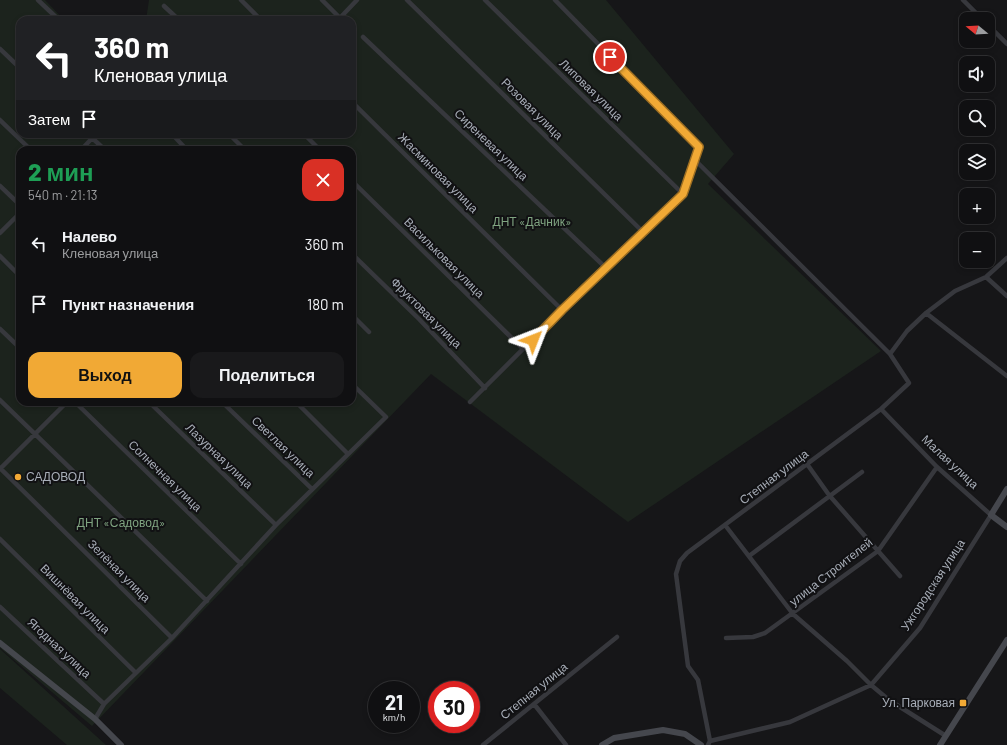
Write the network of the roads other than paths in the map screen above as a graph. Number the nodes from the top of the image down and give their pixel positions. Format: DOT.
graph roads {
  1 [pos="38,0"];
  2 [pos="241,0"];
  3 [pos="322,0"];
  4 [pos="357,0"];
  5 [pos="407,0"];
  6 [pos="485,0"];
  7 [pos="555,0"];
  8 [pos="963,0"];
  9 [pos="164,6"];
  10 [pos="975,12"];
  11 [pos="55,16"];
  12 [pos="175,16"];
  13 [pos="257,16"];
  14 [pos="336,16"];
  15 [pos="342,16"];
  16 [pos="995,32"];
  17 [pos="363,37"];
  18 [pos="1007,44"];
  19 [pos="0,49"];
  20 [pos="16,64"];
  21 [pos="356,106"];
  22 [pos="0,120"];
  23 [pos="16,135"];
  24 [pos="19,138"];
  25 [pos="92,138"];
  26 [pos="176,138"];
  27 [pos="233,138"];
  28 [pos="308,138"];
  29 [pos="27,146"];
  30 [pos="85,146"];
  31 [pos="101,146"];
  32 [pos="183,146"];
  33 [pos="241,146"];
  34 [pos="316,146"];
  35 [pos="695,160"];
  36 [pos="356,185"];
  37 [pos="0,186"];
  38 [pos="683,194"];
  39 [pos="16,201"];
  40 [pos="16,217"];
  41 [pos="643,232"];
  42 [pos="0,234"];
  43 [pos="0,256"];
  44 [pos="356,258"];
  45 [pos="1007,258"];
  46 [pos="606,268"];
  47 [pos="16,272"];
  48 [pos="986,277"];
  49 [pos="1007,296"];
  50 [pos="562,310"];
  51 [pos="926,313"];
  52 [pos="356,319"];
  53 [pos="0,329"];
  54 [pos="369,332"];
  55 [pos="16,344"];
  56 [pos="523,350"];
  57 [pos="890,354"];
  58 [pos="1007,376"];
  59 [pos="356,388"];
  60 [pos="485,388"];
  61 [pos="0,400"];
  62 [pos="470,402"];
  63 [pos="63,406"];
  64 [pos="79,406"];
  65 [pos="153,406"];
  66 [pos="226,406"];
  67 [pos="300,406"];
  68 [pos="881,409"];
  69 [pos="34,434"];
  70 [pos="348,454"];
  71 [pos="807,464"];
  72 [pos="937,467"];
  73 [pos="0,468"];
  74 [pos="862,472"];
  75 [pos="1007,488"];
  76 [pos="312,489"];
  77 [pos="829,495"];
  78 [pos="991,515"];
  79 [pos="276,525"];
  80 [pos="726,525"];
  81 [pos="1007,527"];
  82 [pos="0,539"];
  83 [pos="878,551"];
  84 [pos="749,556"];
  85 [pos="241,564"];
  86 [pos="900,576"];
  87 [pos="207,601"];
  88 [pos="0,607"];
  89 [pos="793,614"];
  90 [pos="617,637"];
  91 [pos="172,638"];
  92 [pos="726,638"];
  93 [pos="1007,640"];
  94 [pos="0,643"];
  95 [pos="136,673"];
  96 [pos="871,685"];
  97 [pos="104,704"];
  98 [pos="534,704"];
  99 [pos="95,719"];
  100 [pos="946,736"];
  101 [pos="709,743"];
  102 [pos="121,745"];
  103 [pos="483,745"];
  104 [pos="566,745"];
  105 [pos="602,745"];
  106 [pos="701,745"];
  107 [pos="940,745"];
  1 -- 11 [label="street"];
  2 -- 13 [label="street"];
  3 -- 14 [label="street"];
  4 -- 15 [label="street"];
  5 -- 41 [label="street, Розовая улица"];
  6 -- 38 [label="street, Липовая улица"];
  7 -- 35 [label="street"];
  8 -- 10 [label="street"];
  9 -- 12 [label="street"];
  16 -- 18 [label="street"];
  17 -- 46 [label="street, Сиреневая улица"];
  19 -- 20 [label="street"];
  21 -- 50 [label="street, Жасминовая улица"];
  22 -- 23 [label="street"];
  24 -- 29 [label="street"];
  25 -- 30 [label="street"];
  25 -- 31 [label="street"];
  26 -- 32 [label="street"];
  27 -- 33 [label="street"];
  28 -- 34 [label="street"];
  35 -- 38 [label="street"];
  35 -- 57 [label="street"];
  36 -- 56 [label="street, Васильковая улица"];
  37 -- 39 [label="street"];
  38 -- 41 [label="street"];
  40 -- 42 [label="street"];
  41 -- 46 [label="street"];
  43 -- 47 [label="street"];
  44 -- 60 [label="street, Фруктовая улица"];
  45 -- 48 [label="street"];
  46 -- 50 [label="street"];
  48 -- 49 [label="street"];
  48 -- 51 [label="street"];
  50 -- 56 [label="street"];
  51 -- 57 [label="street"];
  51 -- 58 [label="street"];
  52 -- 54 [label="street"];
  53 -- 55 [label="street"];
  56 -- 60 [label="street"];
  57 -- 68 [label="street, Степная улица"];
  59 -- 70 [label="street"];
  60 -- 62 [label="street"];
  61 -- 69 [label="street"];
  63 -- 69 [label="street"];
  64 -- 85 [label="street, Солнечная улица"];
  65 -- 79 [label="street, Лазурная улица"];
  66 -- 76 [label="street, Светлая улица"];
  67 -- 70 [label="street"];
  68 -- 71 [label="street, Степная улица"];
  68 -- 72 [label="street, Малая улица"];
  69 -- 73 [label="street"];
  69 -- 87 [label="street"];
  70 -- 76 [label="street"];
  71 -- 77 [label="street"];
  71 -- 80 [label="street, Степная улица"];
  72 -- 78 [label="street, Малая улица"];
  72 -- 83 [label="street, улица Строителей"];
  73 -- 91 [label="street, Зелёная улица"];
  74 -- 77 [label="street"];
  75 -- 78 [label="street, Ужгородская улица"];
  76 -- 79 [label="street"];
  77 -- 83 [label="street"];
  77 -- 84 [label="street"];
  78 -- 81 [label="street, Малая улица"];
  78 -- 96 [label="street, Ужгородская улица"];
  79 -- 85 [label="street"];
  80 -- 84 [label="street"];
  80 -- 101 [label="street, Степная улица"];
  82 -- 95 [label="street, Вишнёвая улица"];
  83 -- 86 [label="street"];
  83 -- 89 [label="street, улица Строителей"];
  84 -- 89 [label="street"];
  85 -- 87 [label="street"];
  87 -- 91 [label="street"];
  88 -- 97 [label="street, Ягодная улица"];
  89 -- 92 [label="street, улица Строителей"];
  89 -- 96 [label="street"];
  90 -- 98 [label="street, Степная улица"];
  91 -- 95 [label="street"];
  93 -- 100 [label="street"];
  94 -- 99 [label="street"];
  95 -- 97 [label="street"];
  96 -- 100 [label="street"];
  96 -- 101 [label="street, Ужгородская улица"];
  97 -- 99 [label="street"];
  98 -- 103 [label="street, Степная улица"];
  98 -- 104 [label="street"];
  99 -- 102 [label="street"];
  100 -- 107 [label="street"];
  105 -- 106 [label="street"];
}
